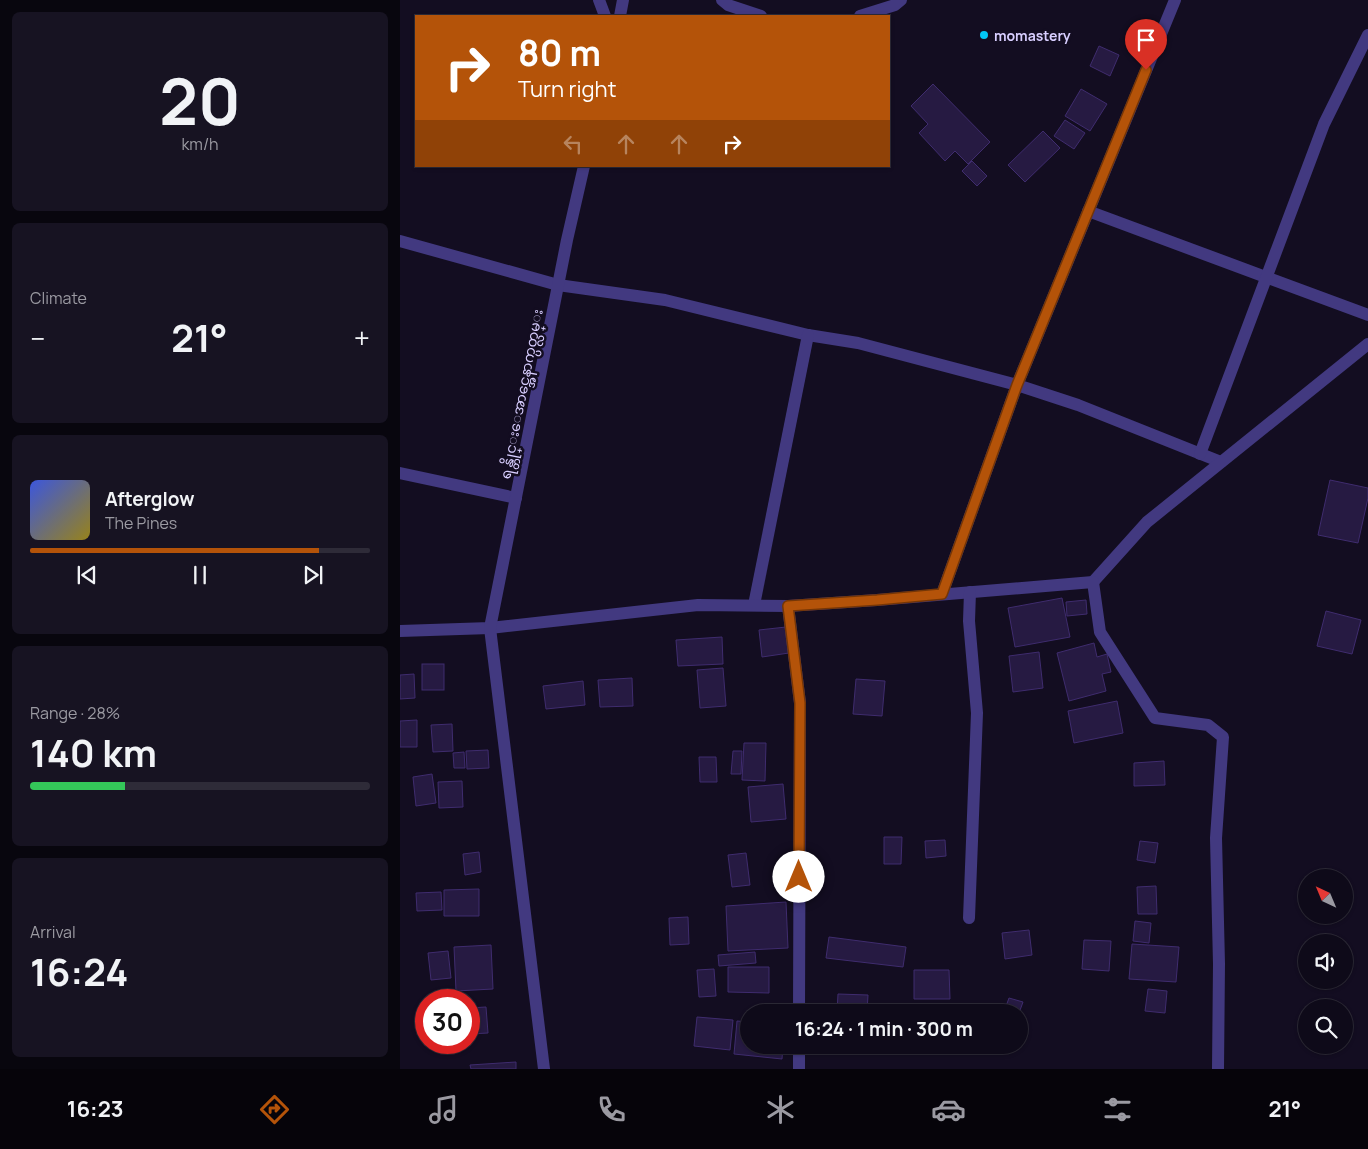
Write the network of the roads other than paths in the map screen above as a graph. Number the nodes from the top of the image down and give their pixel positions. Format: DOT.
graph roads {
  1 [pos="599,0"];
  2 [pos="623,0"];
  3 [pos="722,0"];
  4 [pos="901,0"];
  5 [pos="1175,0"];
  6 [pos="605,15"];
  7 [pos="620,15"];
  8 [pos="757,15"];
  9 [pos="863,15"];
  10 [pos="1368,35"];
  11 [pos="584,167"];
  12 [pos="1088,210"];
  13 [pos="400,241"];
  14 [pos="1265,277"];
  15 [pos="558,285"];
  16 [pos="1368,315"];
  17 [pos="808,335"];
  18 [pos="1368,344"];
  19 [pos="1017,385"];
  20 [pos="1200,454"];
  21 [pos="1221,462"];
  22 [pos="400,473"];
  23 [pos="516,498"];
  24 [pos="1093,582"];
  25 [pos="970,592"];
  26 [pos="942,594"];
  27 [pos="754,605"];
  28 [pos="788,606"];
  29 [pos="490,628"];
  30 [pos="400,631"];
  31 [pos="969,918"];
  32 [pos="799,1004"];
  33 [pos="799,1054"];
  34 [pos="544,1069"];
  35 [pos="799,1069"];
  36 [pos="1218,1069"];
  1 -- 6 [label="street"];
  2 -- 7 [label="street"];
  3 -- 8 [label="street"];
  4 -- 9 [label="street"];
  5 -- 12 [label="street"];
  10 -- 14 [label="street"];
  11 -- 15 [label="street, ရန္တိုင္းေအာင္အေနာက္ပတ္လမ္း"];
  12 -- 14 [label="street"];
  12 -- 19 [label="street"];
  13 -- 15 [label="street"];
  14 -- 16 [label="street"];
  14 -- 20 [label="street"];
  15 -- 17 [label="street"];
  15 -- 23 [label="street, ရန္တိုင္းေအာင္အေနာက္ပတ္လမ္း"];
  17 -- 19 [label="street"];
  17 -- 27 [label="street"];
  18 -- 21 [label="street"];
  19 -- 20 [label="street"];
  19 -- 26 [label="street"];
  20 -- 21 [label="street"];
  21 -- 24 [label="street"];
  22 -- 23 [label="street"];
  23 -- 29 [label="street, ရန္တိုင္းေအာင္အေနာက္ပတ္လမ္း"];
  24 -- 25 [label="street"];
  24 -- 36 [label="street"];
  25 -- 26 [label="street"];
  25 -- 31 [label="street"];
  26 -- 28 [label="street"];
  27 -- 28 [label="street"];
  27 -- 29 [label="street"];
  28 -- 32 [label="street"];
  29 -- 30 [label="street"];
  29 -- 34 [label="street, ရန္တိုင္းေအာင္အေနာက္ပတ္လမ္း"];
  33 -- 35 [label="street"];
}
